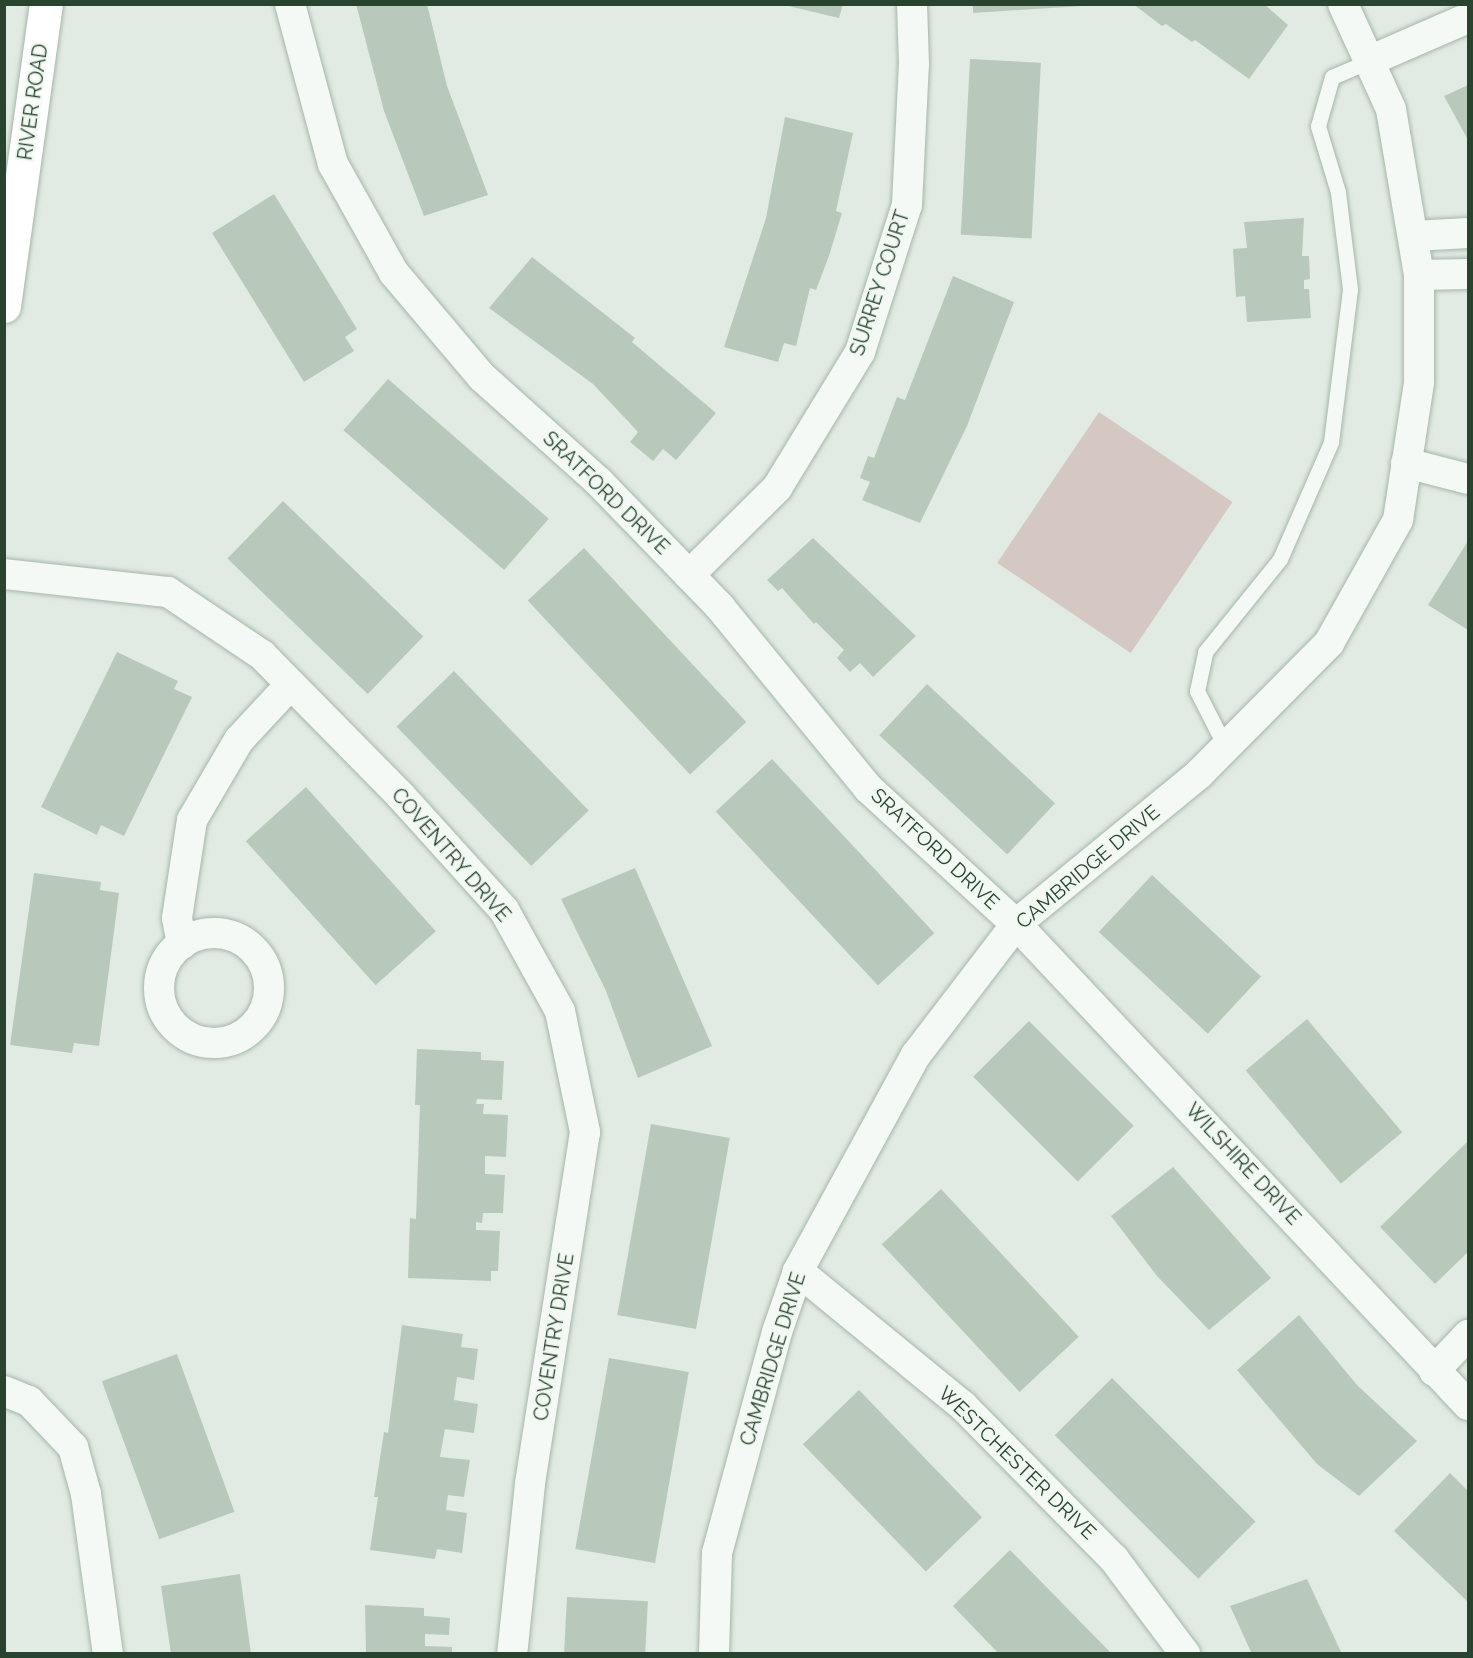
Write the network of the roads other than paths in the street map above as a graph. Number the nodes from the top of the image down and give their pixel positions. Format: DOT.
graph roads {
  1 [pos="46,4"];
  2 [pos="290,4"];
  3 [pos="912,4"];
  4 [pos="1343,4"];
  5 [pos="1468,18"];
  6 [pos="1369,61"];
  7 [pos="1468,233"];
  8 [pos="1413,236"];
  9 [pos="1468,274"];
  10 [pos="1419,275"];
  11 [pos="5,300"];
  12 [pos="1406,463"];
  13 [pos="1468,479"];
  14 [pos="4,573"];
  15 [pos="689,575"];
  16 [pos="291,684"];
  17 [pos="1226,748"];
  18 [pos="1016,924"];
  19 [pos="182,944"];
  20 [pos="798,1271"];
  21 [pos="1468,1335"];
  22 [pos="1434,1371"];
  23 [pos="17,1396"];
  24 [pos="1468,1405"];
  25 [pos="108,1653"];
  26 [pos="512,1653"];
  27 [pos="714,1653"];
  28 [pos="1185,1653"];
  1 -- 11 [label="street, RIVER ROAD"];
  2 -- 15 [label="street, SRATFORD DRIVE"];
  3 -- 15 [label="street, SURREY COURT"];
  4 -- 6 [label="street, CAMBRIDGE DRIVE"];
  5 -- 6 [label="street"];
  6 -- 8 [label="street, CAMBRIDGE DRIVE"];
  6 -- 17 [label="lane"];
  7 -- 8 [label="street"];
  8 -- 10 [label="street, CAMBRIDGE DRIVE"];
  9 -- 10 [label="street"];
  10 -- 12 [label="street, CAMBRIDGE DRIVE"];
  12 -- 13 [label="street"];
  12 -- 17 [label="street, CAMBRIDGE DRIVE"];
  14 -- 16 [label="street, COVENTRY DRIVE"];
  15 -- 18 [label="street, SRATFORD DRIVE"];
  16 -- 19 [label="street"];
  16 -- 26 [label="street, COVENTRY DRIVE"];
  17 -- 18 [label="street, CAMBRIDGE DRIVE"];
  18 -- 20 [label="street, CAMBRIDGE DRIVE"];
  18 -- 22 [label="street, WILSHIRE DRIVE"];
  20 -- 27 [label="street, CAMBRIDGE DRIVE"];
  20 -- 28 [label="street, WESTCHESTER DRIVE"];
  21 -- 22 [label="street"];
  22 -- 24 [label="street, WILSHIRE DRIVE"];
  23 -- 25 [label="street"];
}
